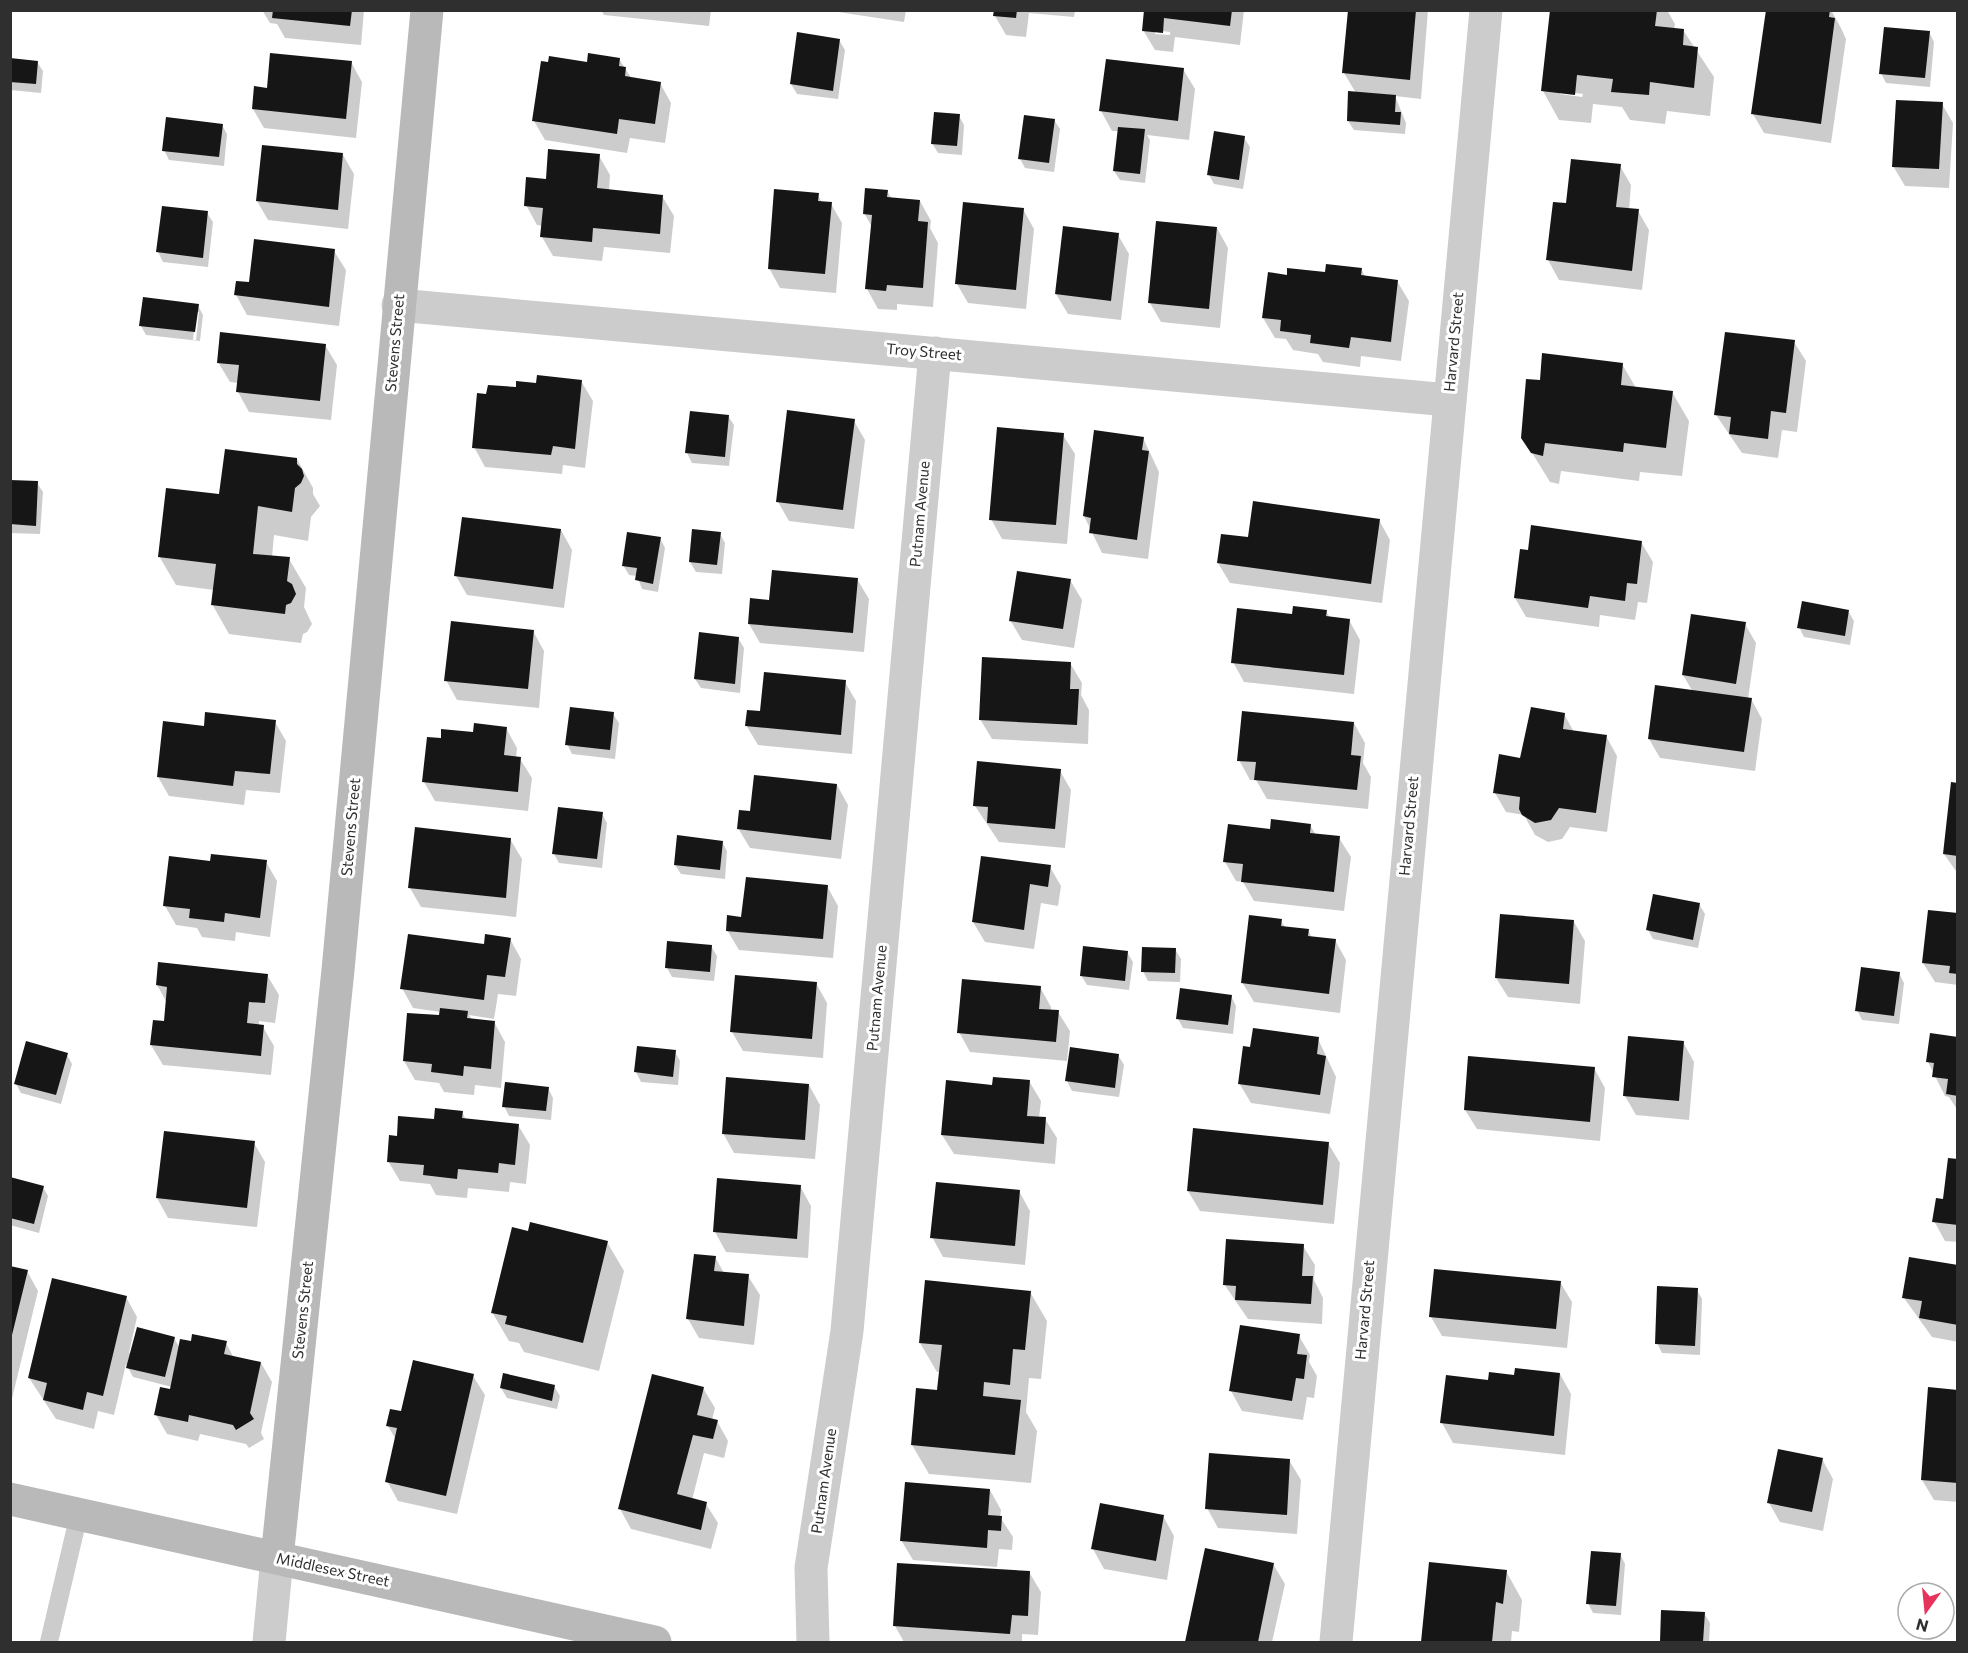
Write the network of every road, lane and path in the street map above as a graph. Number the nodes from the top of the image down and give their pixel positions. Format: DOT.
graph roads {
  1 [pos="427,10"];
  2 [pos="1486,10"];
  3 [pos="398,305"];
  4 [pos="935,353"];
  5 [pos="1449,400"];
  6 [pos="10,1499"];
  7 [pos="79,1514"];
  8 [pos="277,1557"];
  9 [pos="49,1642"];
  10 [pos="269,1642"];
  11 [pos="655,1642"];
  12 [pos="813,1642"];
  13 [pos="1336,1642"];
  1 -- 3 [label="main road, Stevens Street"];
  2 -- 5 [label="street, Harvard Street"];
  3 -- 4 [label="street, Troy Street"];
  3 -- 8 [label="main road, Stevens Street"];
  4 -- 5 [label="street, Troy Street"];
  4 -- 12 [label="street, Putnam Avenue"];
  5 -- 13 [label="street, Harvard Street"];
  6 -- 7 [label="main road, Middlesex Street"];
  7 -- 8 [label="main road, Middlesex Street"];
  7 -- 9 [label="lane"];
  8 -- 10 [label="street, Stevens Street"];
  8 -- 11 [label="main road, Middlesex Street"];
}
